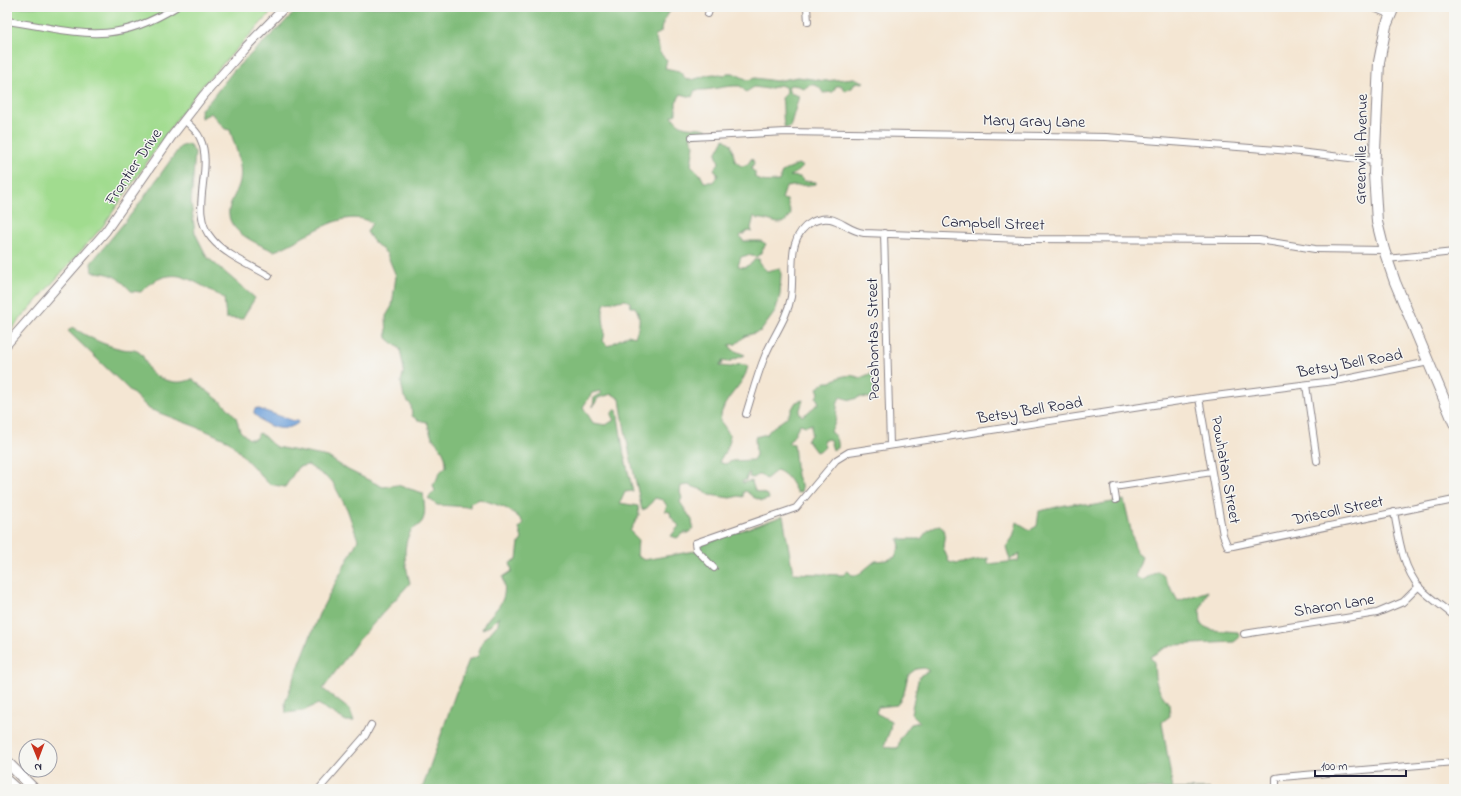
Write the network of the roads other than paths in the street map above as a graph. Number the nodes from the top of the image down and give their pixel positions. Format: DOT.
graph roads {
  1 [pos="176,7"];
  2 [pos="285,7"];
  3 [pos="807,7"];
  4 [pos="1374,7"];
  5 [pos="1393,10"];
  6 [pos="7,21"];
  7 [pos="808,22"];
  8 [pos="184,120"];
  9 [pos="692,137"];
  10 [pos="1374,161"];
  11 [pos="884,233"];
  12 [pos="1454,252"];
  13 [pos="1386,255"];
  14 [pos="269,276"];
  15 [pos="7,344"];
  16 [pos="1429,362"];
  17 [pos="1306,385"];
  18 [pos="1199,398"];
  19 [pos="746,414"];
  20 [pos="1454,423"];
  21 [pos="890,445"];
  22 [pos="1317,461"];
  23 [pos="1212,472"];
  24 [pos="1116,500"];
  25 [pos="1454,500"];
  26 [pos="1394,512"];
  27 [pos="1227,546"];
  28 [pos="714,568"];
  29 [pos="1419,586"];
  30 [pos="1454,616"];
  31 [pos="1244,634"];
  32 [pos="371,725"];
  33 [pos="7,762"];
  34 [pos="1454,762"];
  35 [pos="7,781"];
  36 [pos="16,789"];
  37 [pos="34,789"];
  38 [pos="319,789"];
  39 [pos="1276,789"];
  1 -- 6 [label="street"];
  2 -- 8 [label="street, Frontier Drive"];
  3 -- 7 [label="street"];
  4 -- 5 [label="street"];
  5 -- 10 [label="main road, Greenville Avenue"];
  8 -- 14 [label="street"];
  8 -- 15 [label="street, Frontier Drive"];
  9 -- 10 [label="street, Mary Gray Lane"];
  10 -- 13 [label="main road, Greenville Avenue"];
  11 -- 13 [label="street, Campbell Street"];
  11 -- 19 [label="street, Campbell Street"];
  11 -- 21 [label="street, Pocahontas Street"];
  12 -- 13 [label="street, Campbell Street"];
  13 -- 16 [label="main road, Greenville Avenue"];
  16 -- 17 [label="street, Betsy Bell Road"];
  16 -- 20 [label="main road, Greenville Avenue"];
  17 -- 18 [label="street, Betsy Bell Road"];
  17 -- 22 [label="street"];
  18 -- 21 [label="street, Betsy Bell Road"];
  18 -- 23 [label="street, Powhatan Street"];
  21 -- 28 [label="street, Betsy Bell Road"];
  23 -- 24 [label="street"];
  23 -- 27 [label="street, Powhatan Street"];
  25 -- 26 [label="street, Driscoll Street"];
  26 -- 27 [label="street, Driscoll Street"];
  26 -- 29 [label="street"];
  29 -- 30 [label="street"];
  29 -- 31 [label="street, Sharon Lane"];
  32 -- 38 [label="street"];
  33 -- 37 [label="main road"];
  34 -- 39 [label="street"];
  35 -- 36 [label="main road"];
}
